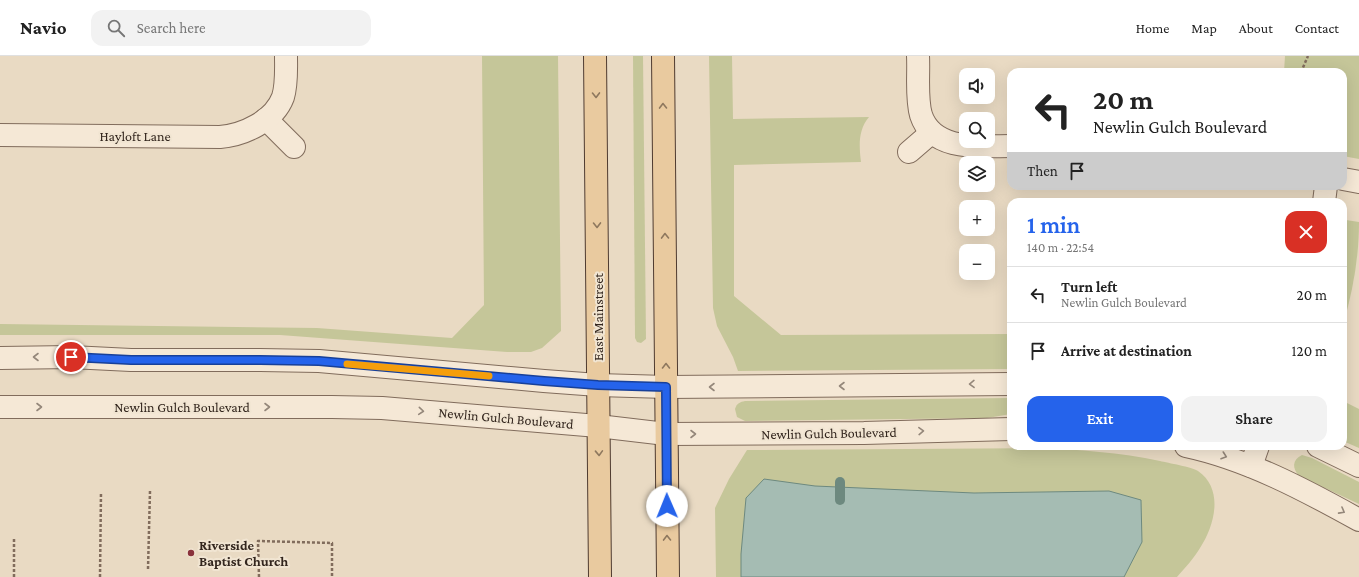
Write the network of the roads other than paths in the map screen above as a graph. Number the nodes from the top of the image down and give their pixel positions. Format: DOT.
graph roads {
  1 [pos="286,56"];
  2 [pos="596,56"];
  3 [pos="662,56"];
  4 [pos="918,56"];
  5 [pos="266,119"];
  6 [pos="931,133"];
  7 [pos="0,135"];
  8 [pos="1007,146"];
  9 [pos="294,147"];
  10 [pos="909,152"];
  11 [pos="1347,180"];
  12 [pos="1359,182"];
  13 [pos="0,358"];
  14 [pos="1007,384"];
  15 [pos="598,385"];
  16 [pos="666,387"];
  17 [pos="0,407"];
  18 [pos="598,426"];
  19 [pos="1007,429"];
  20 [pos="666,434"];
  21 [pos="1201,450"];
  22 [pos="1256,450"];
  23 [pos="1326,450"];
  24 [pos="1250,466"];
  25 [pos="1359,466"];
  26 [pos="1359,520"];
  27 [pos="600,577"];
  28 [pos="668,577"];
  1 -- 5 [label="street, Hayloft Lane"];
  2 -- 15 [label="main road, East Mainstreet, one-way"];
  16 -- 3 [label="main road, one-way"];
  4 -- 6 [label="street"];
  5 -- 7 [label="street, Hayloft Lane"];
  5 -- 9 [label="street"];
  6 -- 8 [label="street"];
  6 -- 10 [label="street"];
  11 -- 12 [label="street"];
  15 -- 13 [label="street, one-way"];
  14 -- 16 [label="street, one-way"];
  15 -- 16 [label="street"];
  15 -- 18 [label="main road, East Mainstreet"];
  16 -- 20 [label="main road"];
  17 -- 18 [label="street, Newlin Gulch Boulevard, one-way"];
  18 -- 20 [label="street, Newlin Gulch Boulevard"];
  18 -- 27 [label="main road, East Mainstreet, one-way"];
  20 -- 19 [label="street, Newlin Gulch Boulevard, one-way"];
  28 -- 20 [label="main road, one-way"];
  21 -- 24 [label="street, one-way"];
  22 -- 24 [label="street"];
  23 -- 25 [label="street"];
  24 -- 26 [label="street, one-way"];
}
